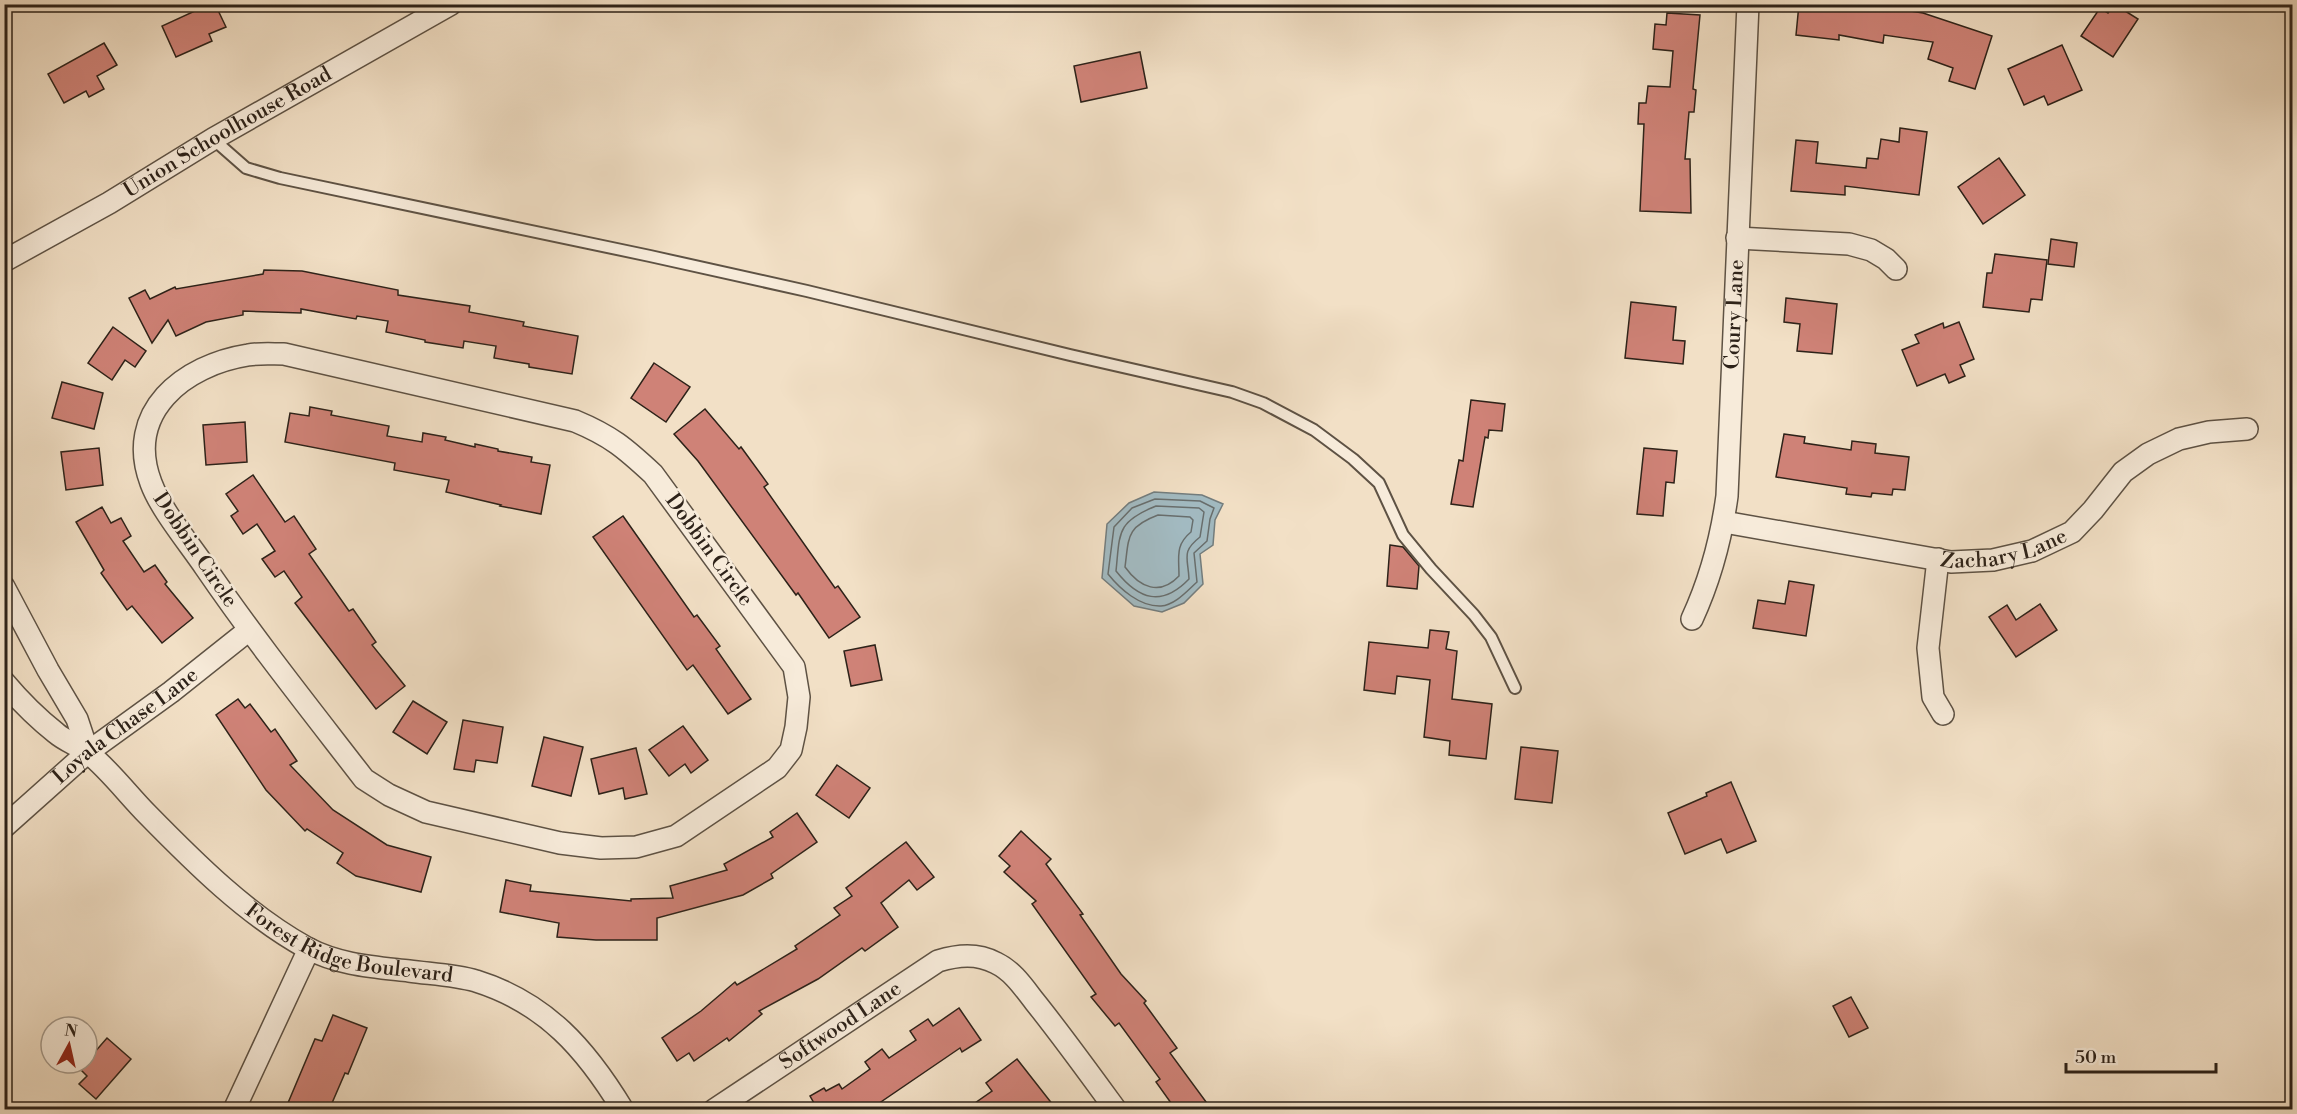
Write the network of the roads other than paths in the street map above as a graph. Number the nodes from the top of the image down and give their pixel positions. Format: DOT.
graph roads {
  1 [pos="451,4"];
  2 [pos="1748,4"];
  3 [pos="213,139"];
  4 [pos="1737,238"];
  5 [pos="4,261"];
  6 [pos="1896,269"];
  7 [pos="2247,429"];
  8 [pos="1724,522"];
  9 [pos="1938,559"];
  10 [pos="4,587"];
  11 [pos="1692,619"];
  12 [pos="249,630"];
  13 [pos="4,682"];
  14 [pos="1515,688"];
  15 [pos="1943,714"];
  16 [pos="88,752"];
  17 [pos="4,827"];
  18 [pos="309,949"];
  19 [pos="234,1110"];
  20 [pos="623,1110"];
  21 [pos="714,1110"];
  22 [pos="1116,1110"];
  1 -- 3 [label="street, Union Schoolhouse Road"];
  2 -- 4 [label="street, Coury Lane"];
  3 -- 5 [label="street, Union Schoolhouse Road"];
  3 -- 14 [label="lane"];
  4 -- 6 [label="street"];
  4 -- 8 [label="street, Coury Lane"];
  7 -- 9 [label="street, Zachary Lane"];
  8 -- 9 [label="street, Zachary Lane"];
  8 -- 11 [label="street, Coury Lane"];
  9 -- 15 [label="street"];
  10 -- 16 [label="street, Forest Ridge Boulevard"];
  12 -- 12 [label="street, Dobbin Circle"];
  12 -- 16 [label="street, Loyala Chase Lane"];
  13 -- 16 [label="street, Forest Ridge Boulevard"];
  16 -- 17 [label="street, Loyala Chase Lane"];
  16 -- 18 [label="street, Forest Ridge Boulevard"];
  18 -- 19 [label="street"];
  18 -- 20 [label="street, Forest Ridge Boulevard"];
  21 -- 22 [label="street, Softwood Lane"];
}
